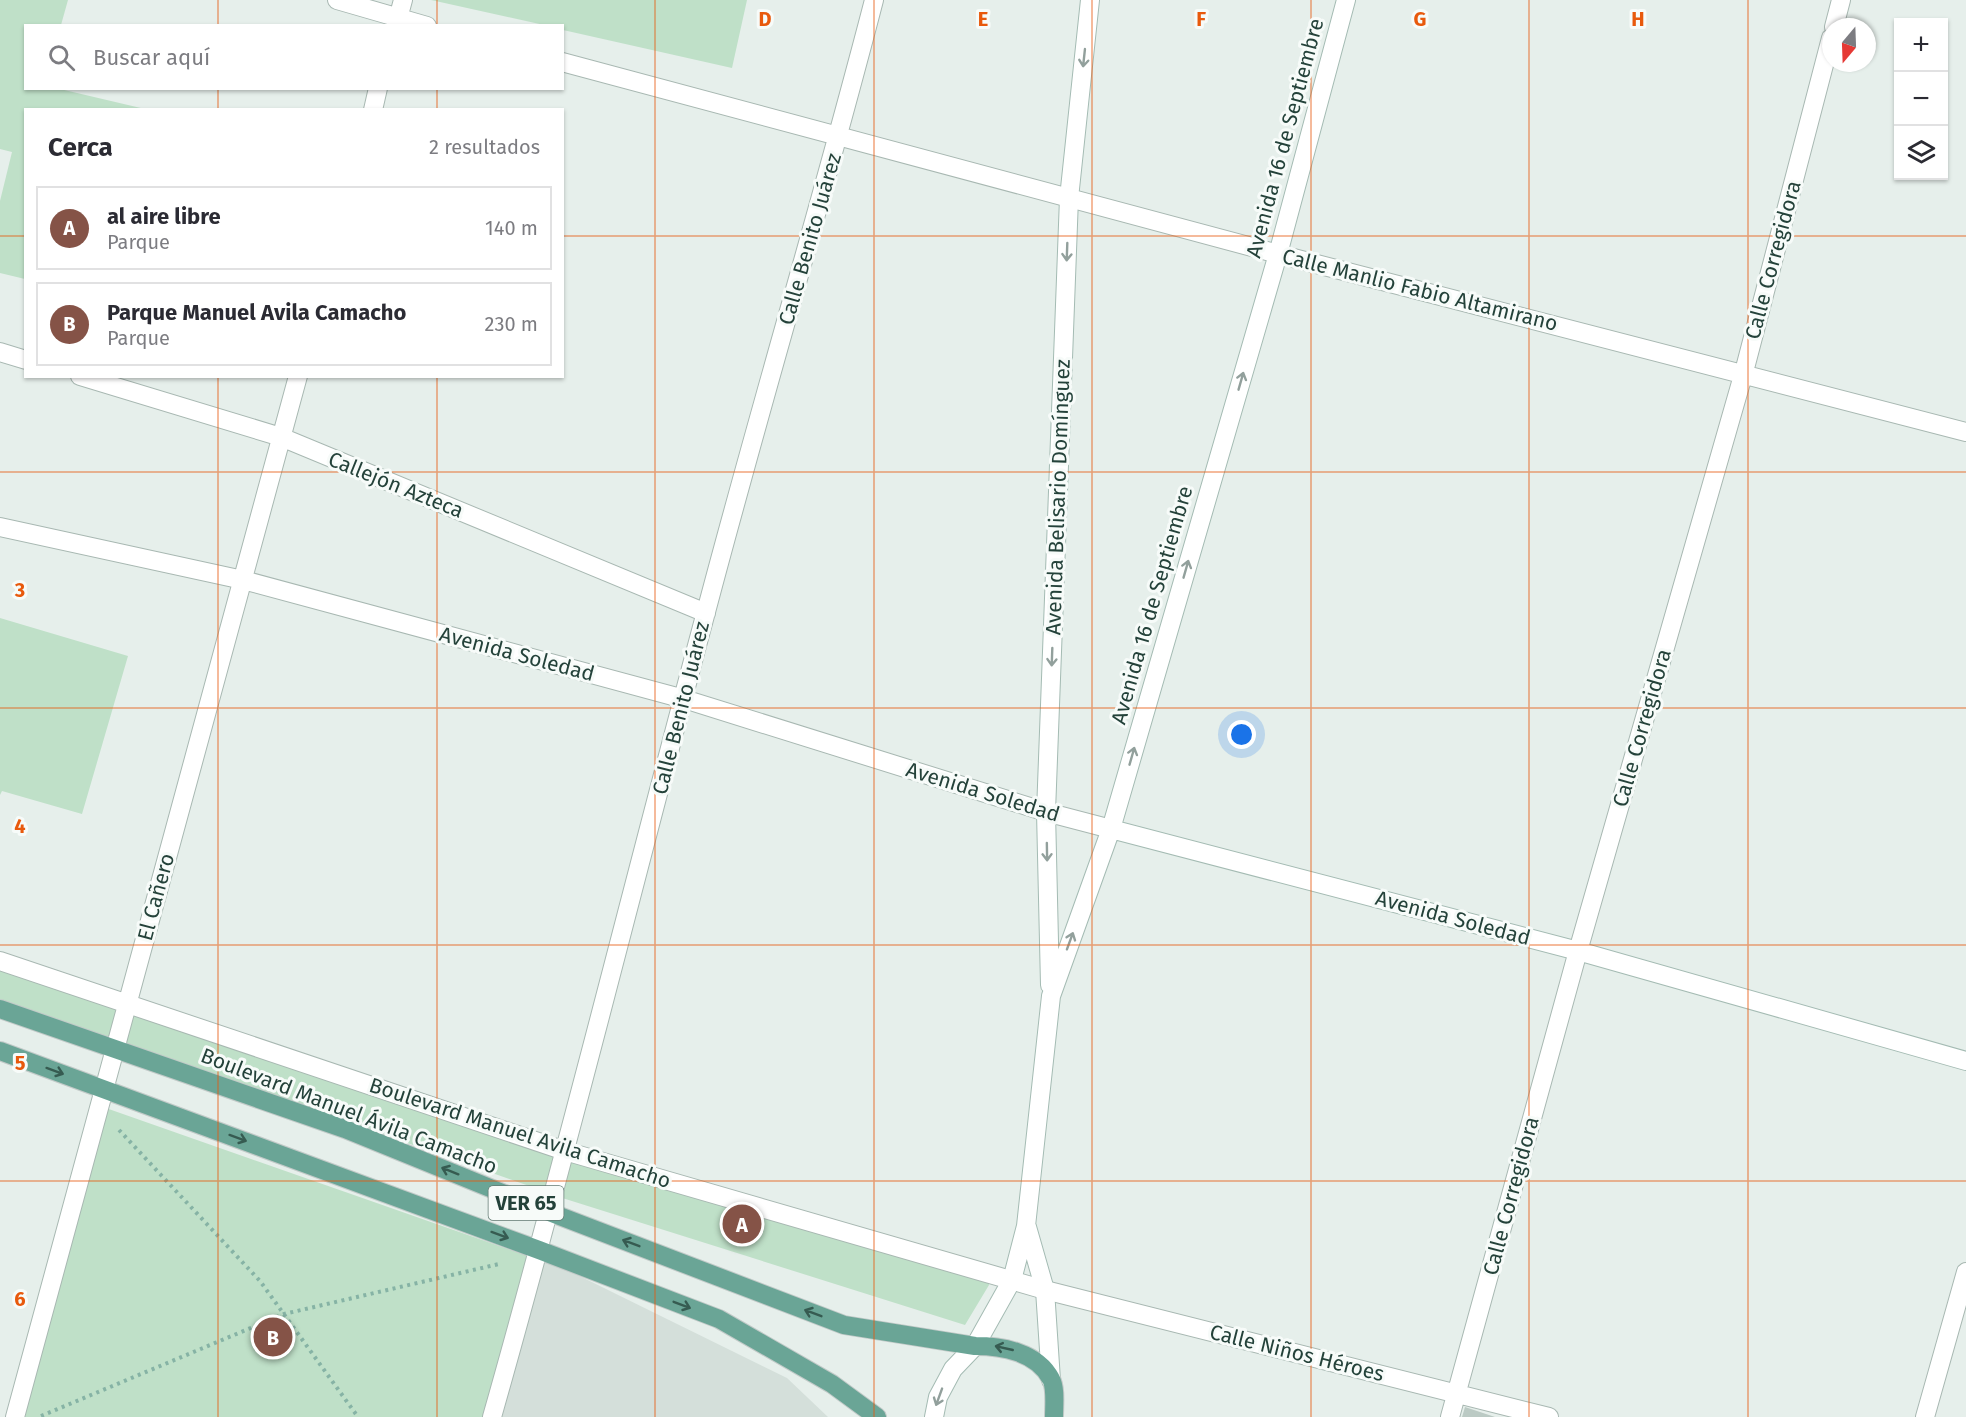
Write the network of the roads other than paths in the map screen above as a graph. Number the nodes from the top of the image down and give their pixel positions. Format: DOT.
graph roads {
  1 [pos="337,0"];
  2 [pos="403,0"];
  3 [pos="874,0"];
  4 [pos="1090,0"];
  5 [pos="1346,0"];
  6 [pos="1841,0"];
  7 [pos="1836,18"];
  8 [pos="397,22"];
  9 [pos="412,24"];
  10 [pos="564,63"];
  11 [pos="1822,72"];
  12 [pos="378,90"];
  13 [pos="373,108"];
  14 [pos="839,135"];
  15 [pos="1069,198"];
  16 [pos="1278,254"];
  17 [pos="0,352"];
  18 [pos="24,359"];
  19 [pos="1744,372"];
  20 [pos="87,378"];
  21 [pos="297,378"];
  22 [pos="1966,432"];
  23 [pos="281,437"];
  24 [pos="0,527"];
  25 [pos="243,580"];
  26 [pos="705,612"];
  27 [pos="684,699"];
  28 [pos="1046,812"];
  29 [pos="1111,829"];
  30 [pos="1578,951"];
  31 [pos="0,961"];
  32 [pos="1051,996"];
  33 [pos="127,1003"];
  34 [pos="0,1009"];
  35 [pos="114,1048"];
  36 [pos="0,1052"];
  37 [pos="1966,1061"];
  38 [pos="103,1088"];
  39 [pos="565,1151"];
  40 [pos="549,1212"];
  41 [pos="1026,1226"];
  42 [pos="539,1252"];
  43 [pos="1966,1272"];
  44 [pos="1012,1280"];
  45 [pos="1045,1290"];
  46 [pos="975,1346"];
  47 [pos="1052,1380"];
  48 [pos="1457,1394"];
  49 [pos="15,1417"];
  50 [pos="492,1417"];
  51 [pos="877,1417"];
  52 [pos="934,1417"];
  53 [pos="1054,1417"];
  54 [pos="1450,1417"];
  55 [pos="1549,1417"];
  56 [pos="1925,1417"];
  1 -- 8 [label="street"];
  2 -- 8 [label="street"];
  3 -- 14 [label="street, Calle Benito Juárez"];
  4 -- 15 [label="street, Avenida Belisario Domínguez, one-way"];
  5 -- 16 [label="street, Avenida 16 de Septiembre"];
  6 -- 7 [label="street"];
  8 -- 9 [label="street"];
  10 -- 14 [label="street, Calle Manlio Fabio Altamirano"];
  11 -- 19 [label="street, Calle Corregidora"];
  12 -- 13 [label="street"];
  14 -- 15 [label="street, Calle Manlio Fabio Altamirano"];
  14 -- 26 [label="street, Calle Benito Juárez"];
  15 -- 16 [label="street, Calle Manlio Fabio Altamirano"];
  15 -- 28 [label="street, Avenida Belisario Domínguez, one-way"];
  16 -- 19 [label="street, Calle Manlio Fabio Altamirano"];
  29 -- 16 [label="street, Avenida 16 de Septiembre, one-way"];
  17 -- 18 [label="street"];
  19 -- 22 [label="street, Calle Manlio Fabio Altamirano"];
  19 -- 30 [label="street, Calle Corregidora"];
  20 -- 23 [label="street, Callejón Azteca"];
  21 -- 23 [label="street, El Cañero"];
  23 -- 25 [label="street, El Cañero"];
  23 -- 26 [label="street, Callejón Azteca"];
  24 -- 25 [label="street, Avenida Soledad"];
  25 -- 27 [label="street, Avenida Soledad"];
  25 -- 33 [label="street, El Cañero"];
  26 -- 27 [label="street, Calle Benito Juárez"];
  27 -- 28 [label="street, Avenida Soledad"];
  27 -- 39 [label="street, Calle Benito Juárez"];
  28 -- 29 [label="street, Avenida Soledad"];
  28 -- 32 [label="street, Avenida Belisario Domínguez, one-way"];
  29 -- 30 [label="street, Avenida Soledad"];
  32 -- 29 [label="street, Avenida 16 de Septiembre, one-way"];
  30 -- 37 [label="street, Avenida Soledad"];
  30 -- 48 [label="street, Calle Corregidora"];
  31 -- 33 [label="street, Boulevard Manuel Avila Camacho"];
  32 -- 41 [label="street, Avenida 16 de Septiembre"];
  33 -- 35 [label="street, El Cañero"];
  33 -- 39 [label="street, Boulevard Manuel Avila Camacho"];
  34 -- 35 [label="main road, Boulevard Manuel Ávila Camacho / VER 65"];
  35 -- 38 [label="street, El Cañero"];
  40 -- 35 [label="main road, Boulevard Manuel Ávila Camacho / VER 65, one-way"];
  36 -- 38 [label="main road, VER 65, one-way"];
  38 -- 42 [label="main road, VER 65, one-way"];
  38 -- 49 [label="street, El Cañero"];
  39 -- 40 [label="street, Calle Benito Juárez"];
  39 -- 44 [label="street, Boulevard Manuel Avila Camacho"];
  40 -- 42 [label="street, Calle Benito Juárez"];
  46 -- 40 [label="main road, Boulevard Manuel Ávila Camacho / VER 65, one-way"];
  41 -- 44 [label="street, Avenida 16 de Septiembre"];
  41 -- 45 [label="street, Avenida 16 de Septiembre"];
  42 -- 50 [label="street, Calle Benito Juárez"];
  42 -- 51 [label="main road, VER 65, one-way"];
  43 -- 56 [label="street"];
  44 -- 45 [label="street, Boulevard Manuel Avila Camacho"];
  44 -- 46 [label="street, Avenida 16 de Septiembre"];
  45 -- 47 [label="street, Avenida 16 de Septiembre"];
  45 -- 48 [label="street, Calle Niños Héroes"];
  47 -- 46 [label="main road, Boulevard Manuel Ávila Camacho / VER 65, one-way"];
  46 -- 52 [label="street, Avenida 16 de Septiembre, one-way"];
  47 -- 53 [label="main road, Avenida 16 de Septiembre"];
  48 -- 54 [label="street, Calle Corregidora"];
  48 -- 55 [label="street, Calle Niños Héroes"];
}
